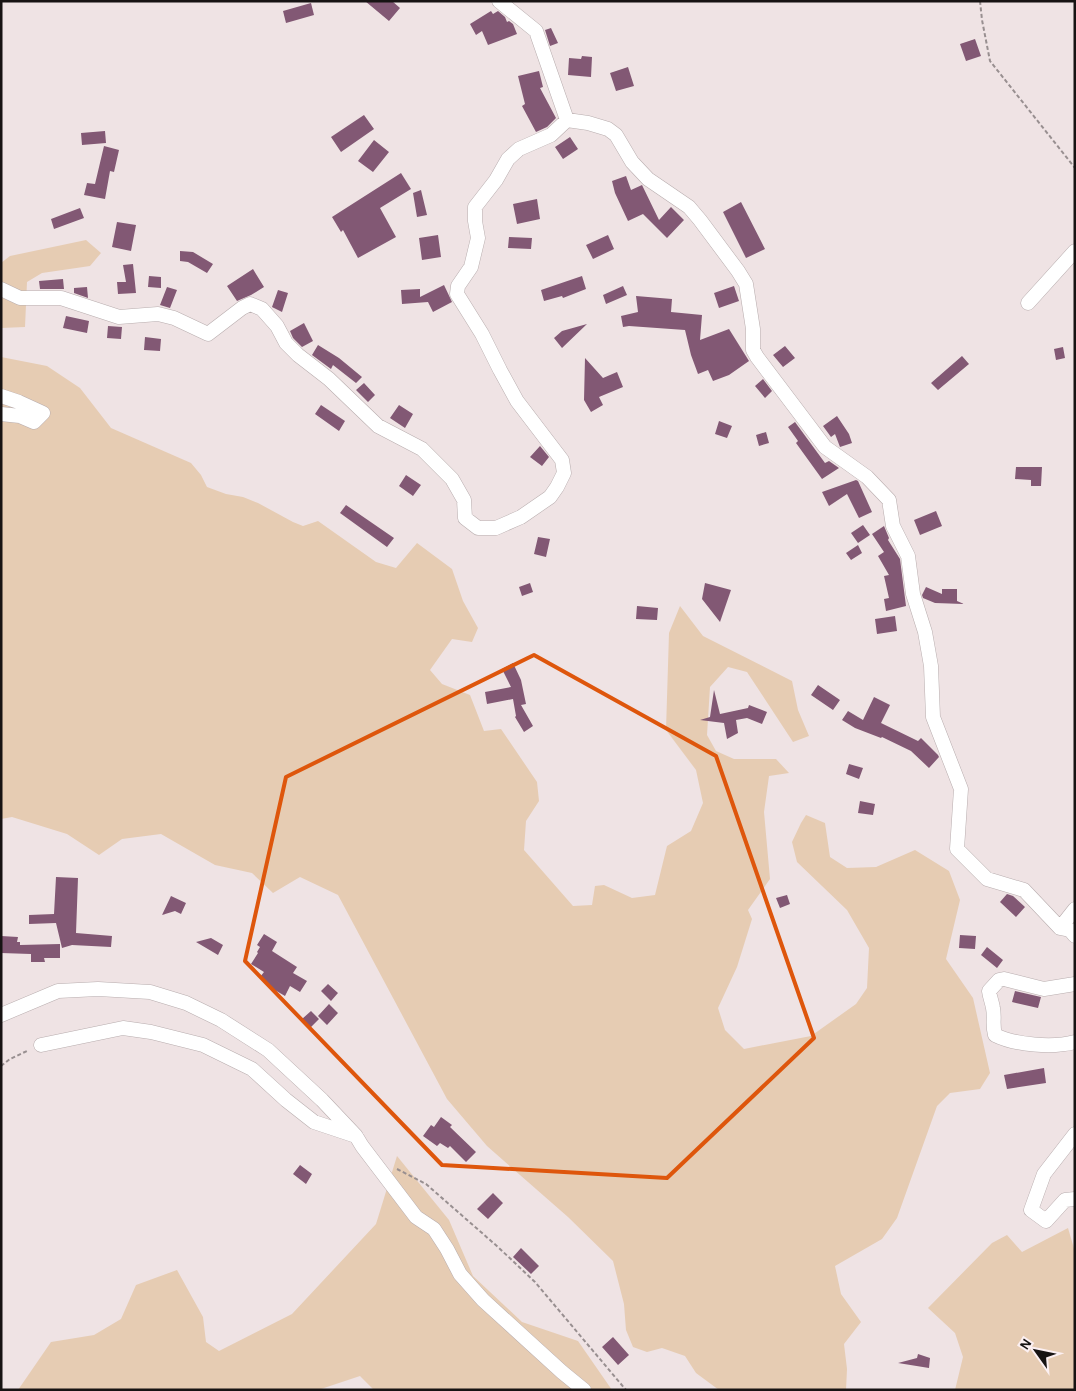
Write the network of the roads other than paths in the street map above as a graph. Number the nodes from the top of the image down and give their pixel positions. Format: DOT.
graph roads {
  1 [pos="499,1"];
  2 [pos="567,120"];
  3 [pos="1075,251"];
  4 [pos="1,289"];
  5 [pos="1028,303"];
  6 [pos="1,396"];
  7 [pos="1,414"];
  8 [pos="1075,909"];
  9 [pos="1060,928"];
  10 [pos="1075,936"];
  11 [pos="1075,984"];
  12 [pos="1,1015"];
  13 [pos="1075,1042"];
  14 [pos="41,1045"];
  15 [pos="1075,1134"];
  16 [pos="356,1136"];
  17 [pos="1075,1199"];
  18 [pos="584,1390"];
  1 -- 2 [label="street"];
  2 -- 4 [label="street"];
  2 -- 9 [label="street"];
  3 -- 5 [label="street"];
  6 -- 7 [label="street"];
  8 -- 9 [label="street"];
  9 -- 10 [label="street"];
  11 -- 13 [label="street"];
  12 -- 16 [label="street"];
  14 -- 16 [label="street"];
  15 -- 17 [label="street"];
  16 -- 18 [label="street"];
}
